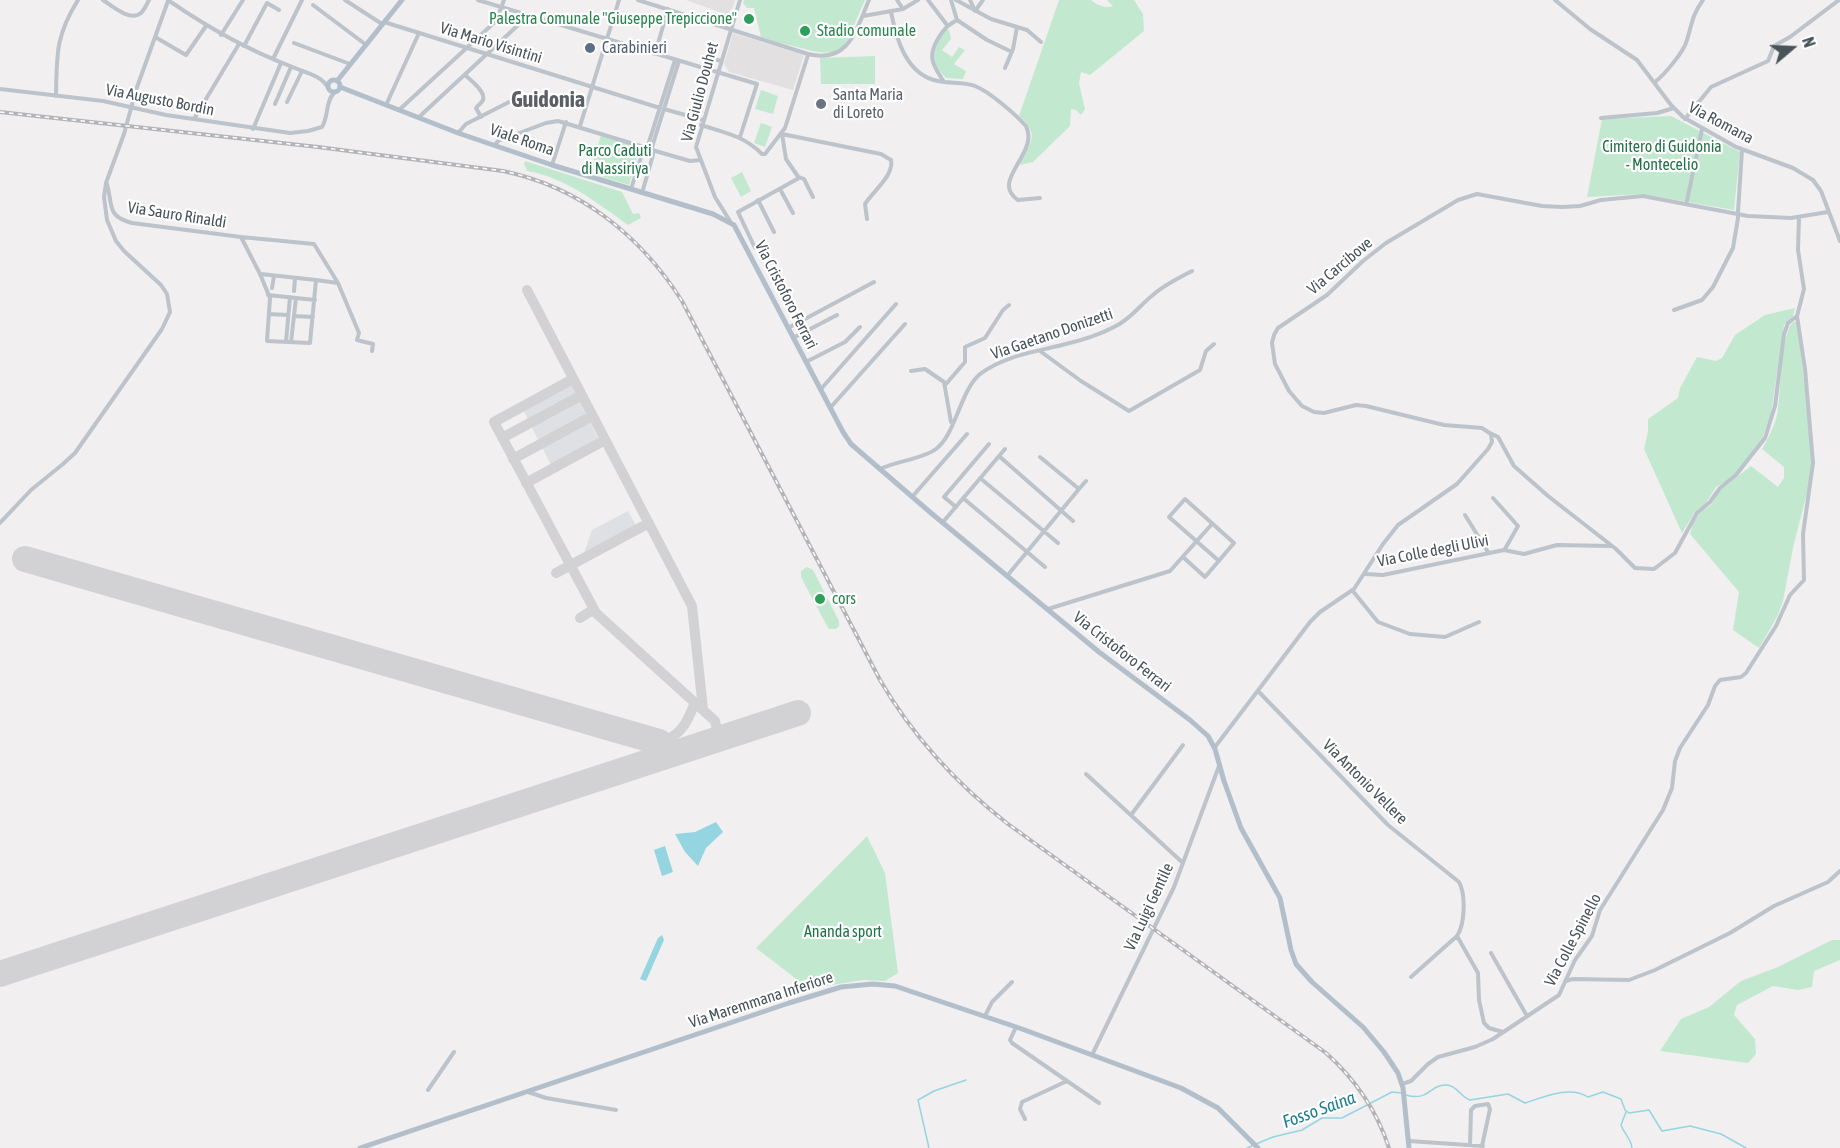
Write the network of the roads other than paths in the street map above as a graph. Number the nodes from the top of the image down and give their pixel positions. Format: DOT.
graph roads {
  1 [pos="78,0"];
  2 [pos="103,0"];
  3 [pos="149,0"];
  4 [pos="168,0"];
  5 [pos="243,0"];
  6 [pos="302,0"];
  7 [pos="345,0"];
  8 [pos="402,0"];
  9 [pos="478,0"];
  10 [pos="504,0"];
  11 [pos="619,0"];
  12 [pos="638,0"];
  13 [pos="740,0"];
  14 [pos="869,0"];
  15 [pos="897,0"];
  16 [pos="918,0"];
  17 [pos="928,0"];
  18 [pos="951,0"];
  19 [pos="956,0"];
  20 [pos="970,0"];
  21 [pos="983,0"];
  22 [pos="1554,0"];
  23 [pos="1703,0"];
  24 [pos="1839,0"];
  25 [pos="313,6"];
  26 [pos="502,8"];
  27 [pos="668,9"];
  28 [pos="903,9"];
  29 [pos="279,10"];
  30 [pos="975,11"];
  31 [pos="891,12"];
  32 [pos="529,15"];
  33 [pos="862,16"];
  34 [pos="957,20"];
  35 [pos="383,23"];
  36 [pos="947,25"];
  37 [pos="206,26"];
  38 [pos="1017,27"];
  39 [pos="730,30"];
  40 [pos="419,33"];
  41 [pos="221,35"];
  42 [pos="155,37"];
  43 [pos="607,39"];
  44 [pos="1041,42"];
  45 [pos="294,43"];
  46 [pos="365,44"];
  47 [pos="242,45"];
  48 [pos="465,47"];
  49 [pos="1012,52"];
  50 [pos="487,54"];
  51 [pos="655,54"];
  52 [pos="808,54"];
  53 [pos="708,57"];
  54 [pos="273,59"];
  55 [pos="676,59"];
  56 [pos="721,61"];
  57 [pos="281,63"];
  58 [pos="350,64"];
  59 [pos="291,67"];
  60 [pos="1005,68"];
  61 [pos="302,71"];
  62 [pos="717,72"];
  63 [pos="465,75"];
  64 [pos="337,81"];
  65 [pos="945,82"];
  66 [pos="1654,82"];
  67 [pos="592,86"];
  68 [pos="340,87"];
  69 [pos="0,89"];
  70 [pos="330,92"];
  71 [pos="56,96"];
  72 [pos="517,98"];
  73 [pos="287,102"];
  74 [pos="275,104"];
  75 [pos="386,105"];
  76 [pos="132,107"];
  77 [pos="662,108"];
  78 [pos="1674,108"];
  79 [pos="399,110"];
  80 [pos="481,117"];
  81 [pos="418,118"];
  82 [pos="1600,118"];
  83 [pos="194,119"];
  84 [pos="1685,119"];
  85 [pos="566,122"];
  86 [pos="702,123"];
  87 [pos="579,126"];
  88 [pos="254,129"];
  89 [pos="1702,129"];
  90 [pos="458,132"];
  91 [pos="782,134"];
  92 [pos="741,137"];
  93 [pos="495,145"];
  94 [pos="650,149"];
  95 [pos="1742,150"];
  96 [pos="700,160"];
  97 [pos="552,165"];
  98 [pos="799,177"];
  99 [pos="106,183"];
  100 [pos="632,189"];
  101 [pos="780,189"];
  102 [pos="642,193"];
  103 [pos="813,197"];
  104 [pos="1040,198"];
  105 [pos="758,200"];
  106 [pos="717,201"];
  107 [pos="1687,201"];
  108 [pos="1828,212"];
  109 [pos="793,213"];
  110 [pos="714,215"];
  111 [pos="1799,217"];
  112 [pos="867,219"];
  113 [pos="732,223"];
  114 [pos="774,232"];
  115 [pos="241,237"];
  116 [pos="1840,242"];
  117 [pos="755,248"];
  118 [pos="1192,271"];
  119 [pos="260,274"];
  120 [pos="274,276"];
  121 [pos="295,278"];
  122 [pos="316,280"];
  123 [pos="874,282"];
  124 [pos="338,283"];
  125 [pos="272,288"];
  126 [pos="294,291"];
  127 [pos="268,295"];
  128 [pos="290,297"];
  129 [pos="296,298"];
  130 [pos="315,300"];
  131 [pos="896,304"];
  132 [pos="1009,305"];
  133 [pos="1674,310"];
  134 [pos="269,314"];
  135 [pos="288,315"];
  136 [pos="837,315"];
  137 [pos="294,316"];
  138 [pos="1797,316"];
  139 [pos="313,317"];
  140 [pos="905,324"];
  141 [pos="860,327"];
  142 [pos="788,328"];
  143 [pos="793,338"];
  144 [pos="289,342"];
  145 [pos="1214,344"];
  146 [pos="1039,350"];
  147 [pos="372,351"];
  148 [pos="806,362"];
  149 [pos="911,371"];
  150 [pos="946,384"];
  151 [pos="820,389"];
  152 [pos="830,408"];
  153 [pos="952,423"];
  154 [pos="1490,433"];
  155 [pos="967,434"];
  156 [pos="989,444"];
  157 [pos="1005,449"];
  158 [pos="999,456"];
  159 [pos="1041,458"];
  160 [pos="880,469"];
  161 [pos="980,477"];
  162 [pos="1086,481"];
  163 [pos="1078,489"];
  164 [pos="912,497"];
  165 [pos="963,498"];
  166 [pos="1493,498"];
  167 [pos="956,507"];
  168 [pos="1061,510"];
  169 [pos="1465,515"];
  170 [pos="1073,520"];
  171 [pos="943,522"];
  172 [pos="0,523"];
  173 [pos="1212,524"];
  174 [pos="1044,531"];
  175 [pos="1197,542"];
  176 [pos="1058,543"];
  177 [pos="1611,546"];
  178 [pos="1504,550"];
  179 [pos="1026,552"];
  180 [pos="1489,553"];
  181 [pos="1183,558"];
  182 [pos="1219,561"];
  183 [pos="1045,567"];
  184 [pos="1365,574"];
  185 [pos="1007,576"];
  186 [pos="1353,590"];
  187 [pos="1047,609"];
  188 [pos="1479,622"];
  189 [pos="1258,691"];
  190 [pos="1183,745"];
  191 [pos="1215,747"];
  192 [pos="1219,766"];
  193 [pos="1086,774"];
  194 [pos="1131,814"];
  195 [pos="1183,863"];
  196 [pos="1840,871"];
  197 [pos="1457,936"];
  198 [pos="1491,953"];
  199 [pos="1411,977"];
  200 [pos="1566,981"];
  201 [pos="1012,982"];
  202 [pos="985,1016"];
  203 [pos="1527,1016"];
  204 [pos="1016,1027"];
  205 [pos="1504,1032"];
  206 [pos="454,1052"];
  207 [pos="1092,1055"];
  208 [pos="1067,1081"];
  209 [pos="1403,1087"];
  210 [pos="428,1090"];
  211 [pos="528,1092"];
  212 [pos="1099,1102"];
  213 [pos="616,1110"];
  214 [pos="1025,1119"];
  215 [pos="1409,1145"];
  216 [pos="1470,1145"];
  217 [pos="360,1148"];
  218 [pos="1258,1148"];
  1 -- 71 [label="street"];
  2 -- 3 [label="street"];
  4 -- 37 [label="street"];
  4 -- 42 [label="street"];
  5 -- 41 [label="street"];
  6 -- 54 [label="street"];
  7 -- 35 [label="street, Via Mario Visintini"];
  8 -- 35 [label="main road"];
  9 -- 26 [label="street"];
  10 -- 26 [label="street"];
  11 -- 43 [label="street"];
  12 -- 27 [label="street"];
  13 -- 39 [label="street, Via Giulio Douhet"];
  14 -- 33 [label="street"];
  15 -- 28 [label="street"];
  16 -- 28 [label="street"];
  17 -- 36 [label="street"];
  18 -- 34 [label="street"];
  19 -- 30 [label="street"];
  20 -- 30 [label="street"];
  21 -- 30 [label="street"];
  22 -- 66 [label="street, Via Romana"];
  23 -- 66 [label="street"];
  24 -- 84 [label="street"];
  25 -- 46 [label="street"];
  26 -- 32 [label="street"];
  26 -- 48 [label="street"];
  27 -- 39 [label="street"];
  27 -- 51 [label="street"];
  28 -- 31 [label="street"];
  29 -- 47 [label="street"];
  30 -- 38 [label="street"];
  31 -- 33 [label="street"];
  31 -- 65 [label="street"];
  32 -- 43 [label="street"];
  32 -- 50 [label="street"];
  33 -- 52 [label="street"];
  34 -- 36 [label="street"];
  34 -- 49 [label="street"];
  35 -- 40 [label="street, Via Mario Visintini"];
  35 -- 46 [label="main road"];
  36 -- 65 [label="street"];
  37 -- 41 [label="street"];
  37 -- 42 [label="street"];
  38 -- 44 [label="street"];
  38 -- 49 [label="street"];
  39 -- 52 [label="street"];
  39 -- 56 [label="street, Via Giulio Douhet"];
  40 -- 48 [label="street, Via Mario Visintini"];
  40 -- 75 [label="street"];
  41 -- 47 [label="street"];
  42 -- 76 [label="street"];
  43 -- 51 [label="street"];
  43 -- 67 [label="street"];
  45 -- 58 [label="street"];
  46 -- 58 [label="main road"];
  47 -- 54 [label="street"];
  47 -- 83 [label="street"];
  48 -- 50 [label="street, Via Mario Visintini"];
  48 -- 79 [label="street"];
  49 -- 60 [label="street"];
  50 -- 63 [label="street"];
  50 -- 67 [label="street, Via Mario Visintini"];
  51 -- 55 [label="street"];
  52 -- 91 [label="street"];
  53 -- 56 [label="street"];
  54 -- 57 [label="street"];
  55 -- 62 [label="street"];
  55 -- 77 [label="street"];
  56 -- 62 [label="street, Via Giulio Douhet"];
  57 -- 59 [label="street"];
  57 -- 88 [label="street"];
  58 -- 64 [label="main road"];
  59 -- 61 [label="street"];
  59 -- 74 [label="street"];
  61 -- 70 [label="street"];
  61 -- 73 [label="street"];
  62 -- 86 [label="street, Via Giulio Douhet"];
  62 -- 92 [label="street"];
  63 -- 80 [label="street"];
  63 -- 81 [label="street"];
  64 -- 68 [label="main road"];
  64 -- 70 [label="main road"];
  65 -- 104 [label="street"];
  66 -- 78 [label="street, Via Romana"];
  67 -- 77 [label="street, Via Mario Visintini"];
  67 -- 87 [label="street"];
  68 -- 70 [label="main road"];
  68 -- 75 [label="main road, Viale Roma"];
  69 -- 71 [label="street, Via Augusto Bordin"];
  70 -- 88 [label="street, Via Augusto Bordin"];
  71 -- 76 [label="street, Via Augusto Bordin"];
  72 -- 80 [label="street"];
  75 -- 79 [label="main road, Viale Roma"];
  76 -- 83 [label="street, Via Augusto Bordin"];
  76 -- 99 [label="street"];
  77 -- 86 [label="street, Via Mario Visintini"];
  77 -- 94 [label="street"];
  78 -- 82 [label="street"];
  78 -- 84 [label="street, Via Romana"];
  79 -- 81 [label="main road, Viale Roma"];
  80 -- 90 [label="street"];
  81 -- 90 [label="main road, Viale Roma"];
  83 -- 88 [label="street, Via Augusto Bordin"];
  84 -- 89 [label="street, Via Romana"];
  85 -- 87 [label="street"];
  85 -- 93 [label="street"];
  85 -- 97 [label="street"];
  86 -- 92 [label="street, Via Mario Visintini"];
  86 -- 96 [label="street, Via Giulio Douhet"];
  87 -- 94 [label="street"];
  89 -- 95 [label="street, Via Romana"];
  89 -- 107 [label="street"];
  90 -- 93 [label="main road, Viale Roma"];
  91 -- 92 [label="street, Via Mario Visintini"];
  91 -- 98 [label="street"];
  91 -- 112 [label="street"];
  93 -- 97 [label="main road, Viale Roma"];
  94 -- 96 [label="street"];
  94 -- 100 [label="street"];
  94 -- 102 [label="street"];
  95 -- 108 [label="street, Via Romana"];
  95 -- 133 [label="street, bridge"];
  96 -- 106 [label="street"];
  97 -- 100 [label="main road, Viale Roma"];
  98 -- 101 [label="street"];
  98 -- 103 [label="street"];
  99 -- 115 [label="street, Via Sauro Rinaldi"];
  99 -- 172 [label="street"];
  100 -- 102 [label="main road, Viale Roma"];
  101 -- 105 [label="street"];
  101 -- 109 [label="street"];
  102 -- 110 [label="main road, Viale Roma"];
  105 -- 114 [label="street"];
  105 -- 117 [label="street"];
  106 -- 110 [label="street"];
  106 -- 113 [label="street"];
  108 -- 111 [label="street, Via Carcibove"];
  108 -- 116 [label="street, Via Romana"];
  110 -- 113 [label="main road, Viale Roma"];
  111 -- 138 [label="street"];
  111 -- 154 [label="street, Via Carcibove"];
  113 -- 142 [label="main road, Via Cristoforo Ferrari"];
  115 -- 119 [label="street"];
  115 -- 124 [label="street, Via Sauro Rinaldi"];
  118 -- 146 [label="street, Via Gaetano Donizetti"];
  119 -- 120 [label="street"];
  119 -- 127 [label="street"];
  120 -- 121 [label="street"];
  120 -- 125 [label="street"];
  121 -- 122 [label="street"];
  121 -- 126 [label="street"];
  122 -- 124 [label="street"];
  122 -- 130 [label="street"];
  123 -- 142 [label="street"];
  124 -- 147 [label="street"];
  127 -- 128 [label="street"];
  127 -- 134 [label="street"];
  128 -- 129 [label="street"];
  128 -- 135 [label="street"];
  129 -- 130 [label="street"];
  129 -- 137 [label="street"];
  130 -- 139 [label="street"];
  131 -- 151 [label="street"];
  132 -- 150 [label="street"];
  134 -- 135 [label="street"];
  134 -- 144 [label="street"];
  135 -- 144 [label="street"];
  136 -- 143 [label="street"];
  137 -- 139 [label="street"];
  137 -- 144 [label="street"];
  138 -- 177 [label="street"];
  138 -- 200 [label="street, Via Colle Spinello"];
  139 -- 144 [label="street"];
  140 -- 152 [label="street"];
  141 -- 148 [label="street"];
  142 -- 143 [label="main road, Via Cristoforo Ferrari"];
  143 -- 148 [label="main road, Via Cristoforo Ferrari"];
  145 -- 146 [label="street"];
  146 -- 153 [label="street, Via Gaetano Donizetti"];
  148 -- 151 [label="main road, Via Cristoforo Ferrari"];
  149 -- 150 [label="street"];
  150 -- 153 [label="street"];
  151 -- 152 [label="main road, Via Cristoforo Ferrari"];
  152 -- 160 [label="main road, Via Cristoforo Ferrari"];
  153 -- 160 [label="street, Via Gaetano Donizetti"];
  154 -- 177 [label="street"];
  154 -- 184 [label="street"];
  155 -- 164 [label="street"];
  156 -- 167 [label="street"];
  157 -- 158 [label="street"];
  158 -- 161 [label="street"];
  158 -- 168 [label="street"];
  159 -- 163 [label="street"];
  160 -- 164 [label="main road, Via Cristoforo Ferrari"];
  161 -- 165 [label="street"];
  161 -- 174 [label="street"];
  162 -- 163 [label="street"];
  163 -- 168 [label="street"];
  164 -- 171 [label="main road, Via Cristoforo Ferrari"];
  165 -- 167 [label="street"];
  165 -- 179 [label="street"];
  166 -- 178 [label="street"];
  167 -- 171 [label="street"];
  168 -- 170 [label="street"];
  168 -- 174 [label="street"];
  169 -- 180 [label="street"];
  171 -- 185 [label="main road, Via Cristoforo Ferrari"];
  173 -- 175 [label="street"];
  173 -- 175 [label="street"];
  173 -- 182 [label="street"];
  174 -- 176 [label="street"];
  174 -- 179 [label="street"];
  175 -- 181 [label="street"];
  175 -- 182 [label="street"];
  177 -- 178 [label="street, Via Colle degli Ulivi"];
  178 -- 180 [label="street, Via Colle degli Ulivi"];
  179 -- 183 [label="street"];
  179 -- 185 [label="street"];
  180 -- 184 [label="street, Via Colle degli Ulivi"];
  181 -- 182 [label="street"];
  181 -- 187 [label="street"];
  184 -- 186 [label="street"];
  185 -- 187 [label="main road, Via Cristoforo Ferrari"];
  186 -- 188 [label="street"];
  186 -- 189 [label="street"];
  187 -- 191 [label="main road, Via Cristoforo Ferrari"];
  189 -- 191 [label="street"];
  189 -- 197 [label="street, Via Antonio Vellere"];
  190 -- 194 [label="street"];
  191 -- 192 [label="main road, Via Cristoforo Ferrari"];
  192 -- 195 [label="street, Via Luigi Gentile"];
  192 -- 209 [label="main road, Via Cristoforo Ferrari"];
  193 -- 194 [label="street"];
  194 -- 195 [label="street"];
  195 -- 207 [label="street, Via Luigi Gentile"];
  196 -- 200 [label="street"];
  197 -- 199 [label="street"];
  197 -- 205 [label="street"];
  198 -- 203 [label="street"];
  200 -- 203 [label="street, Via Colle Spinello"];
  201 -- 202 [label="street"];
  202 -- 204 [label="main road, Via Maremmana Inferiore"];
  202 -- 211 [label="main road, Via Maremmana Inferiore"];
  203 -- 205 [label="street, Via Colle Spinello"];
  204 -- 207 [label="main road, Via Maremmana Inferiore"];
  204 -- 208 [label="street"];
  205 -- 209 [label="street, Via Colle Spinello"];
  206 -- 210 [label="street"];
  207 -- 218 [label="main road, Via Maremmana Inferiore"];
  208 -- 212 [label="street"];
  208 -- 214 [label="street"];
  209 -- 215 [label="main road, Via Cristoforo Ferrari"];
  211 -- 213 [label="street"];
  211 -- 217 [label="main road, Via Maremmana Inferiore"];
  215 -- 216 [label="street"];
  216 -- 216 [label="street"];
}
